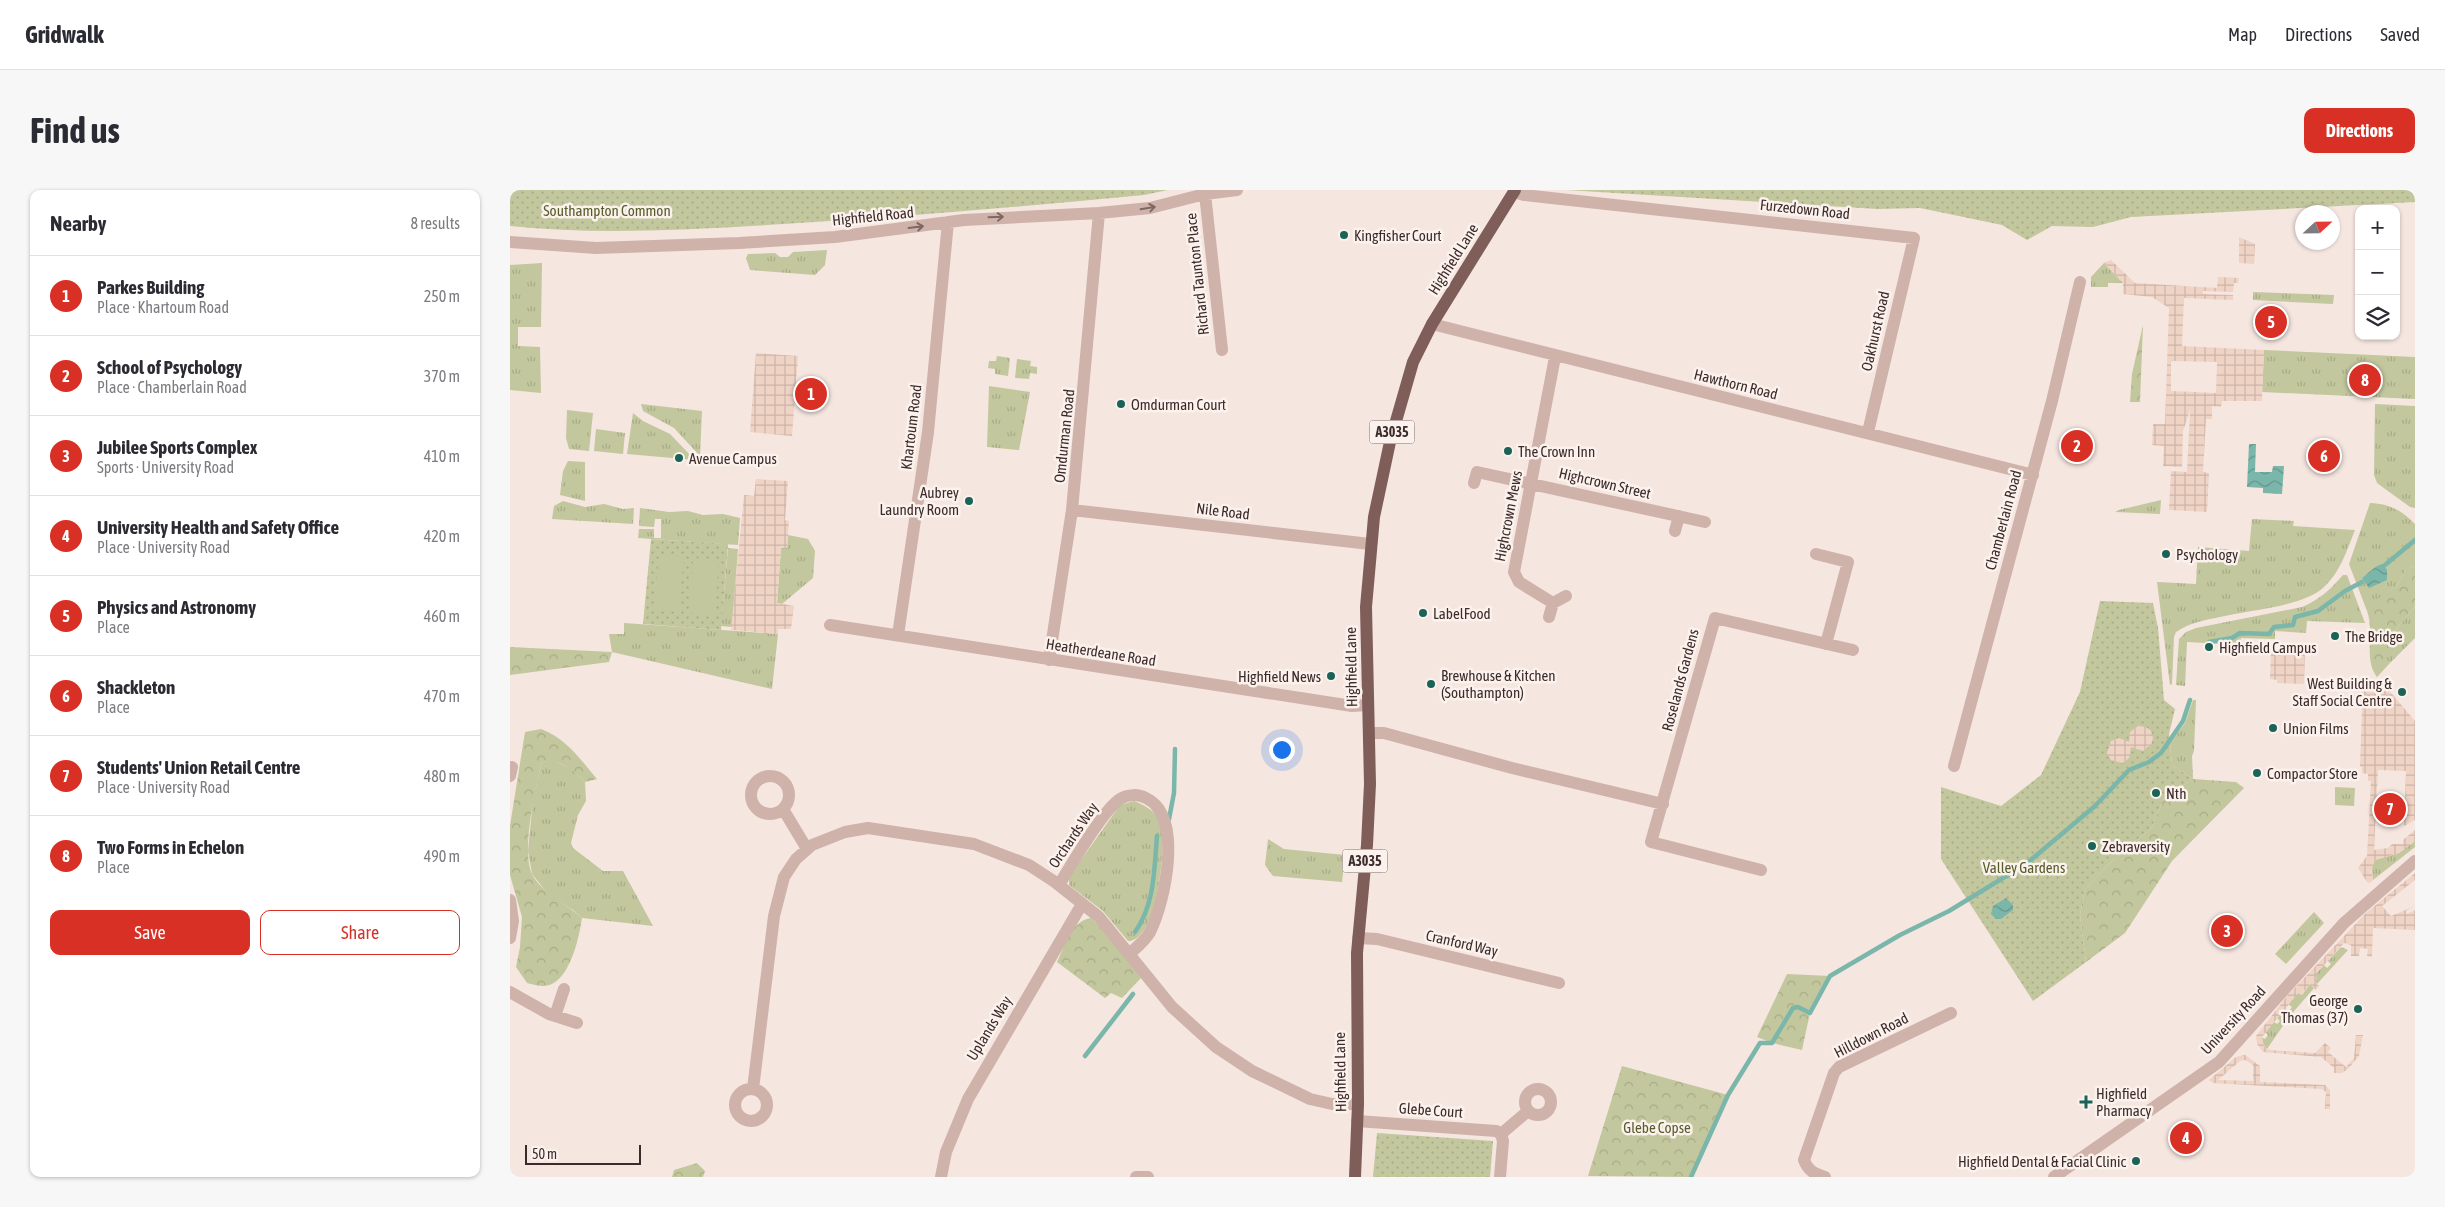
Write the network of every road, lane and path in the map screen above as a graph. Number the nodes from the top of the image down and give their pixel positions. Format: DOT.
graph roads {
  1 [pos="1237,190"];
  2 [pos="1514,191"];
  3 [pos="1205,194"];
  4 [pos="1099,214"];
  5 [pos="948,222"];
  6 [pos="1914,238"];
  7 [pos="510,242"];
  8 [pos="2080,282"];
  9 [pos="1432,324"];
  10 [pos="1222,350"];
  11 [pos="1555,357"];
  12 [pos="1868,432"];
  13 [pos="2032,475"];
  14 [pos="1532,482"];
  15 [pos="1474,483"];
  16 [pos="1072,510"];
  17 [pos="1679,516"];
  18 [pos="1705,522"];
  19 [pos="1675,531"];
  20 [pos="1370,544"];
  21 [pos="1816,554"];
  22 [pos="1566,596"];
  23 [pos="1553,603"];
  24 [pos="1549,617"];
  25 [pos="830,625"];
  26 [pos="898,635"];
  27 [pos="1826,644"];
  28 [pos="1853,650"];
  29 [pos="1049,660"];
  30 [pos="1367,705"];
  31 [pos="1369,733"];
  32 [pos="1954,766"];
  33 [pos="1663,804"];
  34 [pos="783,809"];
  35 [pos="807,849"];
  36 [pos="2415,861"];
  37 [pos="1761,870"];
  38 [pos="1058,885"];
  39 [pos="510,900"];
  40 [pos="1082,904"];
  41 [pos="510,938"];
  42 [pos="1358,938"];
  43 [pos="1129,954"];
  44 [pos="1559,983"];
  45 [pos="564,989"];
  46 [pos="510,992"];
  47 [pos="1951,1013"];
  48 [pos="555,1016"];
  49 [pos="577,1023"];
  50 [pos="753,1089"];
  51 [pos="1358,1104"];
  52 [pos="1528,1111"];
  53 [pos="1357,1121"];
  54 [pos="1501,1134"];
  55 [pos="941,1177"];
  56 [pos="1136,1177"];
  57 [pos="1148,1177"];
  58 [pos="1355,1177"];
  59 [pos="1500,1177"];
  60 [pos="1825,1177"];
  61 [pos="2054,1177"];
  1 -- 3 [label="street, Highfield Road"];
  2 -- 6 [label="street, Furzedown Road"];
  2 -- 9 [label="main road, Highfield Lane / A3035"];
  4 -- 3 [label="street, Highfield Road, one-way"];
  3 -- 10 [label="street, Richard Taunton Place"];
  5 -- 4 [label="street, Highfield Road, one-way"];
  4 -- 16 [label="street, Omdurman Road"];
  7 -- 5 [label="street, Highfield Road, one-way"];
  5 -- 26 [label="street, Khartoum Road"];
  6 -- 12 [label="street, Oakhurst Road"];
  8 -- 13 [label="street, Chamberlain Road"];
  9 -- 11 [label="street, Hawthorn Road"];
  9 -- 20 [label="main road, Highfield Lane / A3035"];
  11 -- 12 [label="street, Hawthorn Road"];
  11 -- 14 [label="street, Highcrown Mews"];
  12 -- 13 [label="street, Hawthorn Road"];
  13 -- 32 [label="street, Chamberlain Road"];
  14 -- 15 [label="street, Highcrown Street"];
  14 -- 17 [label="street, Highcrown Street"];
  14 -- 23 [label="street, Highcrown Mews"];
  16 -- 20 [label="street, Nile Road"];
  16 -- 29 [label="street, Omdurman Road"];
  17 -- 18 [label="street, Highcrown Street"];
  17 -- 19 [label="street"];
  20 -- 30 [label="main road, Highfield Lane / A3035"];
  21 -- 27 [label="street"];
  22 -- 23 [label="street"];
  23 -- 24 [label="street"];
  25 -- 26 [label="street, Heatherdeane Road"];
  26 -- 29 [label="street, Heatherdeane Road"];
  27 -- 28 [label="street, Roselands Gardens"];
  27 -- 33 [label="street, Roselands Gardens"];
  29 -- 30 [label="street, Heatherdeane Road"];
  30 -- 31 [label="main road, Highfield Lane / A3035"];
  31 -- 33 [label="street"];
  31 -- 42 [label="main road, Highfield Lane / A3035"];
  33 -- 37 [label="street, Roselands Gardens"];
  34 -- 35 [label="street"];
  35 -- 38 [label="street, Orchards Way"];
  35 -- 50 [label="street, Orchards Way"];
  36 -- 61 [label="street, University Road"];
  38 -- 40 [label="street, Orchards Way"];
  38 -- 43 [label="street, Orchards Way"];
  39 -- 41 [label="street"];
  40 -- 43 [label="street, Orchards Way"];
  40 -- 55 [label="street, Uplands Way"];
  42 -- 44 [label="street, Cranford Way"];
  42 -- 51 [label="main road, Highfield Lane / A3035"];
  43 -- 51 [label="street, Orchards Way"];
  45 -- 48 [label="street"];
  46 -- 48 [label="street"];
  47 -- 60 [label="street, Hilldown Road"];
  48 -- 49 [label="street"];
  51 -- 53 [label="main road, Highfield Lane / A3035"];
  52 -- 54 [label="street"];
  53 -- 54 [label="street, Glebe Court"];
  53 -- 58 [label="main road, Highfield Lane / A3035"];
  54 -- 59 [label="street"];
  56 -- 57 [label="street"];
}
